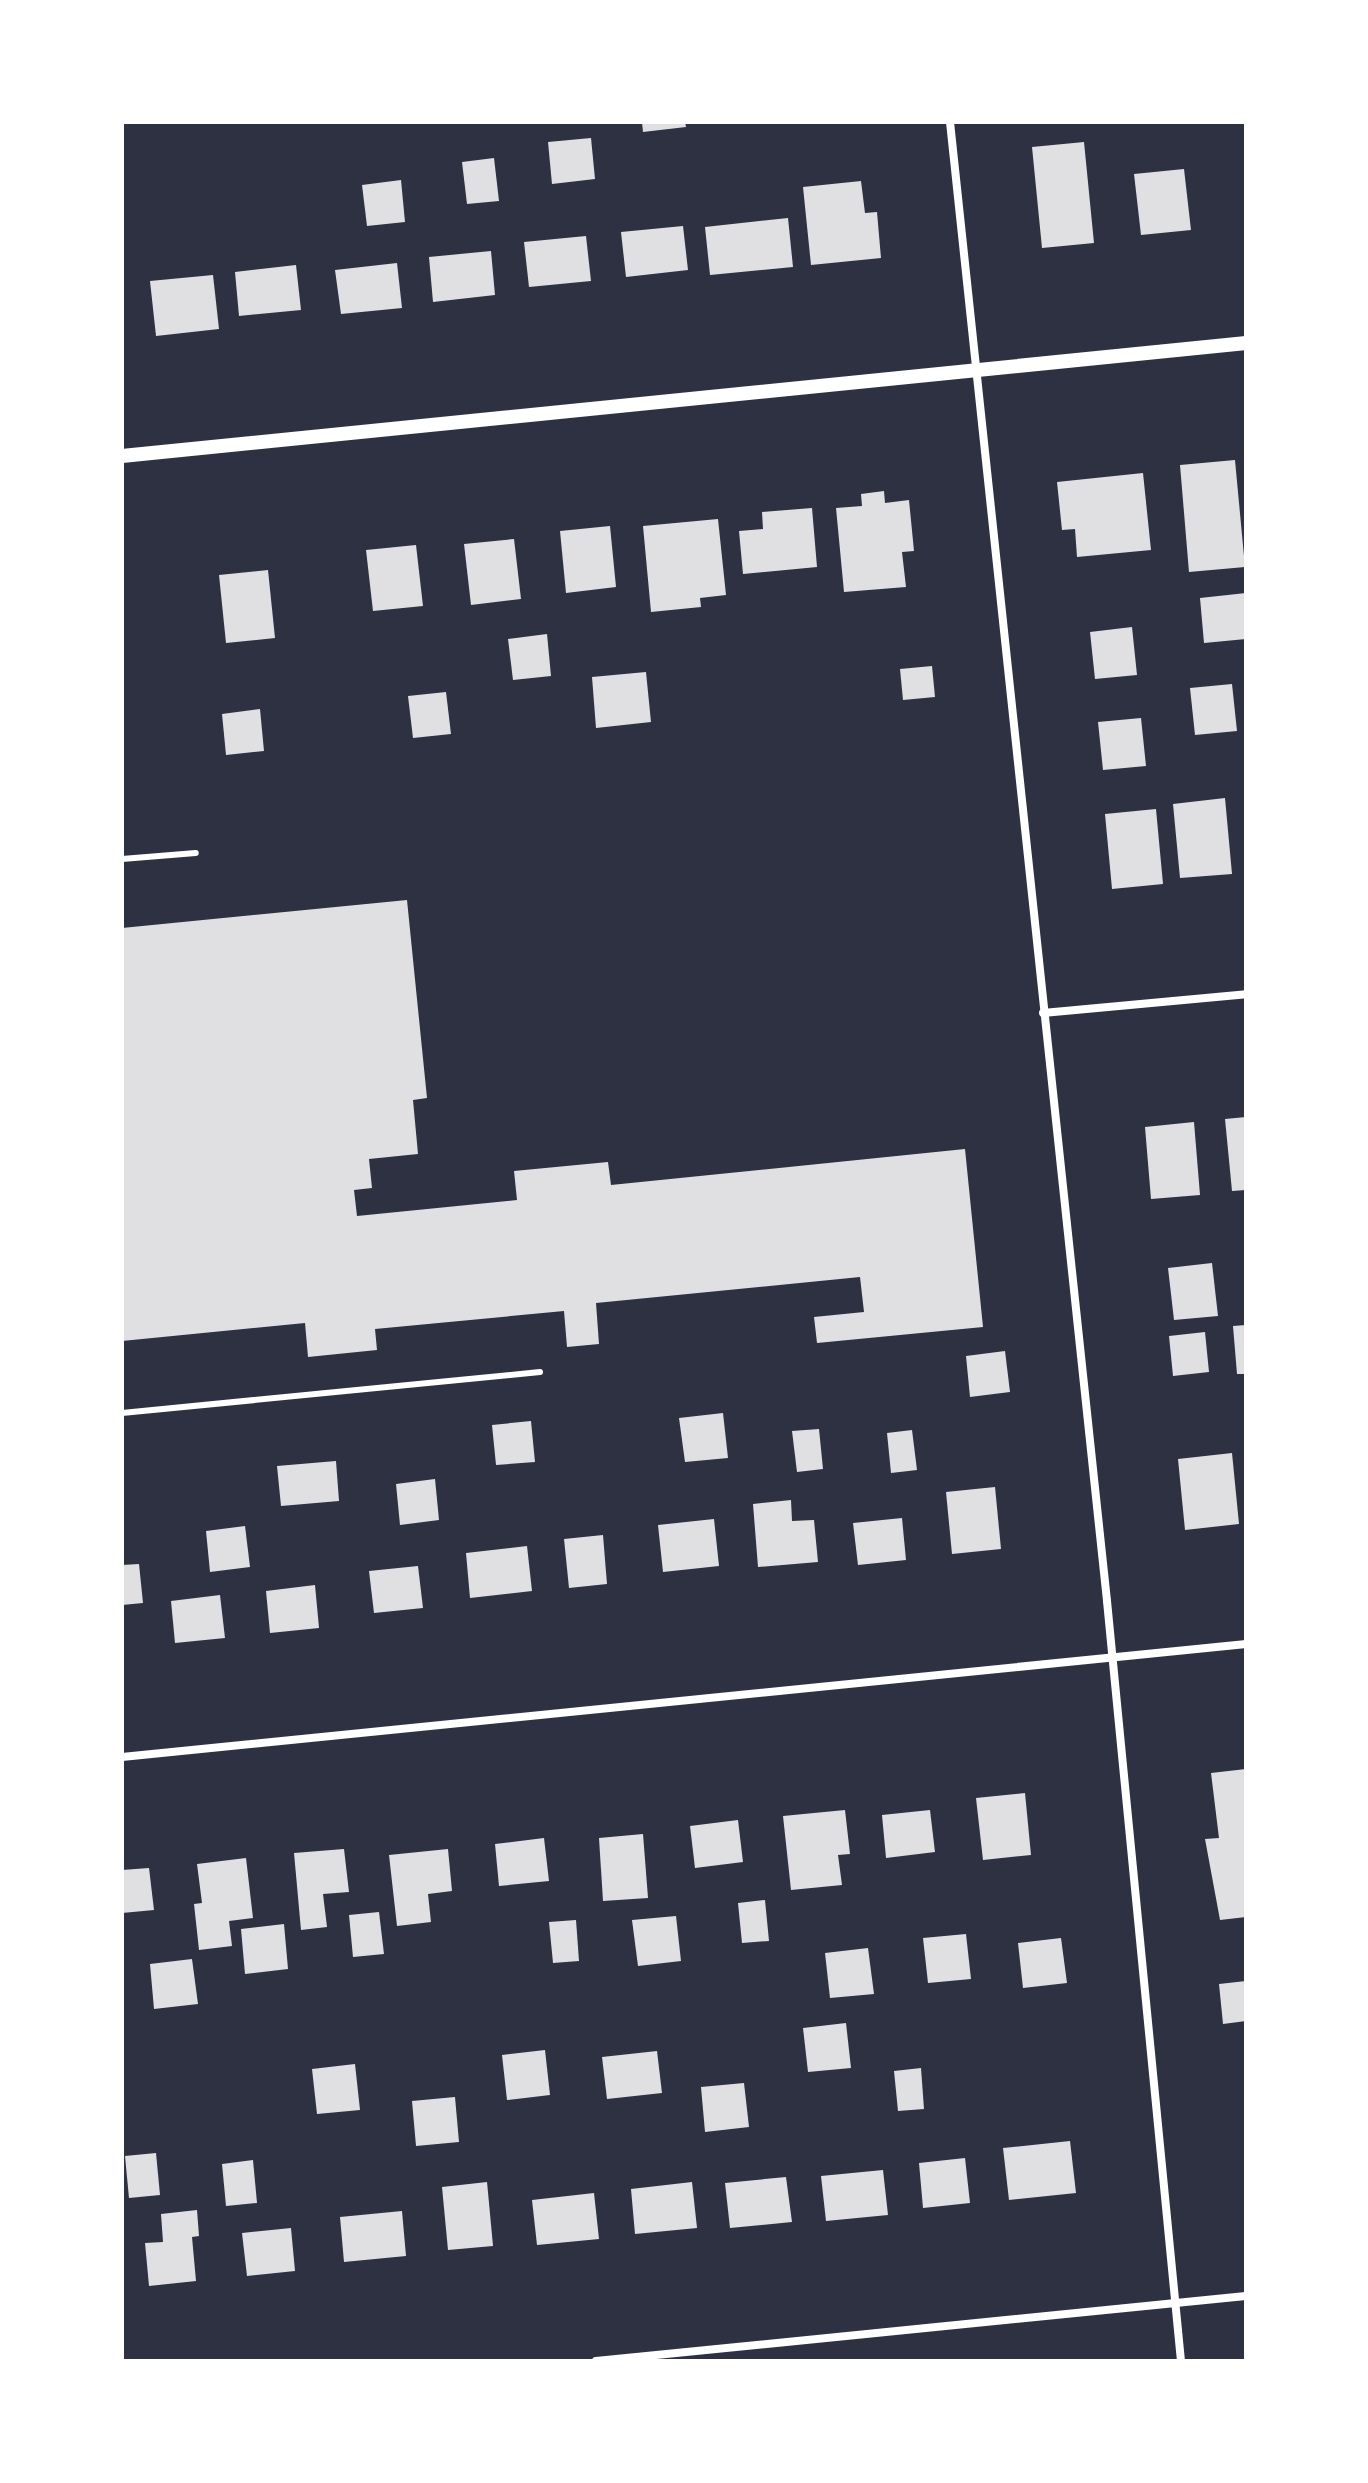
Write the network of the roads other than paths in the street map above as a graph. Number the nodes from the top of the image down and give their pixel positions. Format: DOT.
graph roads {
  1 [pos="950,122"];
  2 [pos="1246,343"];
  3 [pos="976,368"];
  4 [pos="122,456"];
  5 [pos="196,853"];
  6 [pos="122,859"];
  7 [pos="1246,994"];
  8 [pos="1043,1013"];
  9 [pos="540,1372"];
  10 [pos="122,1413"];
  11 [pos="1246,1644"];
  12 [pos="1112,1658"];
  13 [pos="122,1757"];
  14 [pos="1246,2296"];
  15 [pos="1175,2303"];
  16 [pos="596,2361"];
  17 [pos="1181,2361"];
  1 -- 3 [label="street"];
  2 -- 3 [label="street"];
  3 -- 4 [label="street"];
  3 -- 8 [label="street"];
  5 -- 6 [label="lane"];
  7 -- 8 [label="street"];
  8 -- 12 [label="street"];
  9 -- 10 [label="lane"];
  11 -- 12 [label="street"];
  12 -- 13 [label="street"];
  12 -- 15 [label="street"];
  14 -- 15 [label="street"];
  15 -- 16 [label="street"];
  15 -- 17 [label="street"];
}
